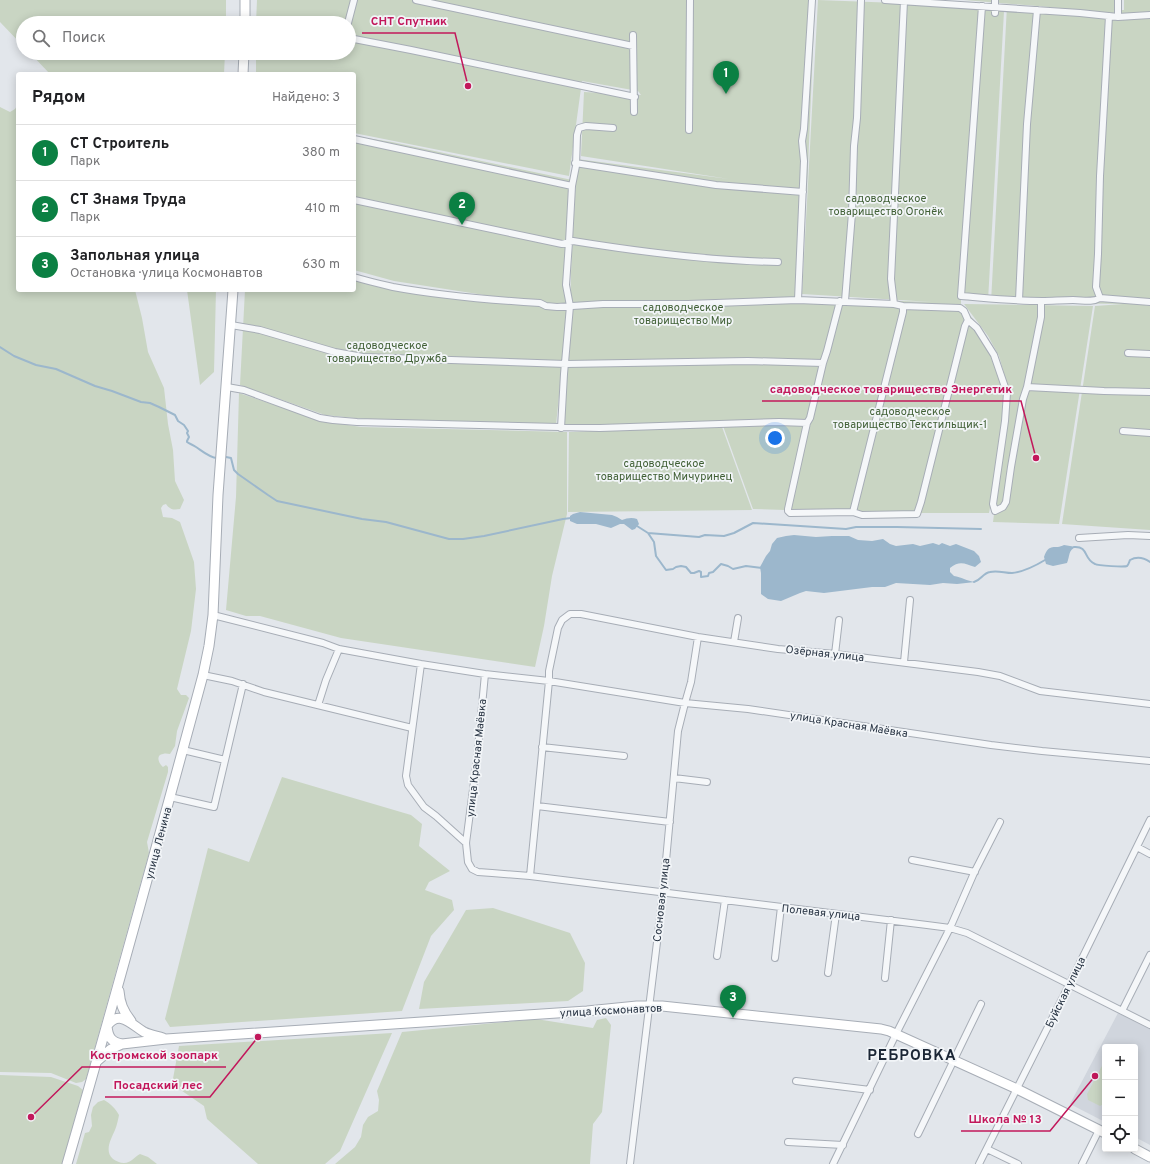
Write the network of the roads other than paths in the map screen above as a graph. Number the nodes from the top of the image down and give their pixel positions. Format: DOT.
graph roads {
  1 [pos="245,0"];
  2 [pos="354,0"];
  3 [pos="416,0"];
  4 [pos="690,0"];
  5 [pos="812,0"];
  6 [pos="861,0"];
  7 [pos="886,0"];
  8 [pos="995,0"];
  9 [pos="1118,0"];
  10 [pos="904,1"];
  11 [pos="932,2"];
  12 [pos="982,6"];
  13 [pos="995,10"];
  14 [pos="1037,10"];
  15 [pos="1150,15"];
  16 [pos="245,16"];
  17 [pos="350,16"];
  18 [pos="1109,16"];
  19 [pos="1118,17"];
  20 [pos="633,35"];
  21 [pos="356,39"];
  22 [pos="633,46"];
  23 [pos="244,60"];
  24 [pos="243,72"];
  25 [pos="635,97"];
  26 [pos="634,112"];
  27 [pos="613,128"];
  28 [pos="689,130"];
  29 [pos="356,139"];
  30 [pos="575,163"];
  31 [pos="572,186"];
  32 [pos="803,192"];
  33 [pos="356,200"];
  34 [pos="568,242"];
  35 [pos="778,262"];
  36 [pos="356,278"];
  37 [pos="233,292"];
  38 [pos="1100,298"];
  39 [pos="798,300"];
  40 [pos="1019,300"];
  41 [pos="843,301"];
  42 [pos="1041,301"];
  43 [pos="1150,302"];
  44 [pos="894,304"];
  45 [pos="570,306"];
  46 [pos="903,306"];
  47 [pos="968,320"];
  48 [pos="231,325"];
  49 [pos="1128,353"];
  50 [pos="1150,354"];
  51 [pos="823,362"];
  52 [pos="566,364"];
  53 [pos="227,387"];
  54 [pos="1027,387"];
  55 [pos="1150,392"];
  56 [pos="807,423"];
  57 [pos="561,428"];
  58 [pos="1123,431"];
  59 [pos="1150,433"];
  60 [pos="853,512"];
  61 [pos="1150,536"];
  62 [pos="1079,538"];
  63 [pos="910,600"];
  64 [pos="213,615"];
  65 [pos="738,618"];
  66 [pos="839,620"];
  67 [pos="698,637"];
  68 [pos="734,642"];
  69 [pos="339,649"];
  70 [pos="835,654"];
  71 [pos="904,662"];
  72 [pos="421,664"];
  73 [pos="485,674"];
  74 [pos="203,675"];
  75 [pos="549,681"];
  76 [pos="243,684"];
  77 [pos="685,703"];
  78 [pos="1150,704"];
  79 [pos="318,705"];
  80 [pos="412,728"];
  81 [pos="542,747"];
  82 [pos="183,750"];
  83 [pos="624,756"];
  84 [pos="225,760"];
  85 [pos="1150,760"];
  86 [pos="674,778"];
  87 [pos="707,782"];
  88 [pos="170,797"];
  89 [pos="537,806"];
  90 [pos="1150,820"];
  91 [pos="670,822"];
  92 [pos="1000,822"];
  93 [pos="466,843"];
  94 [pos="1137,847"];
  95 [pos="1150,854"];
  96 [pos="912,860"];
  97 [pos="472,869"];
  98 [pos="975,872"];
  99 [pos="530,876"];
  100 [pos="662,893"];
  101 [pos="725,900"];
  102 [pos="781,907"];
  103 [pos="836,914"];
  104 [pos="892,920"];
  105 [pos="950,928"];
  106 [pos="1150,955"];
  107 [pos="717,956"];
  108 [pos="774,958"];
  109 [pos="828,973"];
  110 [pos="885,978"];
  111 [pos="119,983"];
  112 [pos="1069,985"];
  113 [pos="981,1004"];
  114 [pos="649,1006"];
  115 [pos="1122,1011"];
  116 [pos="1150,1025"];
  117 [pos="107,1026"];
  118 [pos="135,1026"];
  119 [pos="896,1034"];
  120 [pos="166,1039"];
  121 [pos="122,1044"];
  122 [pos="97,1060"];
  123 [pos="954,1060"];
  124 [pos="796,1081"];
  125 [pos="1017,1089"];
  126 [pos="870,1090"];
  127 [pos="1102,1131"];
  128 [pos="918,1134"];
  129 [pos="788,1142"];
  130 [pos="843,1145"];
  131 [pos="987,1149"];
  132 [pos="1138,1151"];
  133 [pos="1150,1157"];
  134 [pos="67,1164"];
  135 [pos="630,1164"];
  136 [pos="832,1164"];
  137 [pos="979,1164"];
  138 [pos="1018,1164"];
  139 [pos="1082,1164"];
  1 -- 16 [label="street"];
  2 -- 17 [label="street"];
  3 -- 22 [label="street"];
  4 -- 28 [label="street"];
  5 -- 32 [label="street"];
  6 -- 41 [label="street"];
  7 -- 10 [label="street"];
  8 -- 13 [label="street"];
  9 -- 19 [label="street"];
  10 -- 11 [label="street"];
  10 -- 44 [label="street"];
  11 -- 12 [label="street"];
  12 -- 13 [label="street"];
  12 -- 40 [label="street"];
  13 -- 14 [label="street"];
  14 -- 18 [label="street"];
  14 -- 40 [label="street"];
  15 -- 19 [label="street"];
  18 -- 19 [label="street"];
  18 -- 38 [label="street"];
  20 -- 22 [label="street"];
  21 -- 25 [label="street"];
  22 -- 25 [label="street"];
  23 -- 24 [label="street"];
  25 -- 26 [label="street"];
  27 -- 30 [label="street"];
  29 -- 31 [label="street"];
  30 -- 31 [label="street"];
  30 -- 32 [label="street"];
  31 -- 34 [label="street"];
  32 -- 39 [label="street"];
  33 -- 34 [label="street"];
  34 -- 35 [label="street"];
  34 -- 45 [label="street"];
  36 -- 45 [label="street"];
  37 -- 48 [label="street, улица Ленина"];
  38 -- 42 [label="street"];
  38 -- 43 [label="street"];
  39 -- 41 [label="street"];
  39 -- 45 [label="street"];
  40 -- 42 [label="street"];
  41 -- 44 [label="street"];
  41 -- 51 [label="street"];
  42 -- 54 [label="street"];
  44 -- 46 [label="street"];
  45 -- 52 [label="street"];
  46 -- 47 [label="street"];
  46 -- 60 [label="street"];
  47 -- 54 [label="street"];
  47 -- 60 [label="street"];
  48 -- 52 [label="street"];
  48 -- 53 [label="street, улица Ленина"];
  49 -- 50 [label="street"];
  51 -- 52 [label="street"];
  51 -- 56 [label="street"];
  52 -- 57 [label="street"];
  53 -- 57 [label="street"];
  53 -- 64 [label="street, улица Ленина"];
  54 -- 55 [label="street"];
  56 -- 57 [label="street"];
  56 -- 60 [label="street"];
  58 -- 59 [label="street"];
  61 -- 62 [label="street"];
  63 -- 71 [label="street"];
  64 -- 69 [label="street, улица Красная Маёвка"];
  64 -- 74 [label="street, улица Ленина"];
  65 -- 68 [label="street"];
  66 -- 70 [label="street"];
  67 -- 68 [label="street, Озёрная улица"];
  67 -- 75 [label="street, Озёрная улица"];
  67 -- 77 [label="street, Сосновая улица"];
  68 -- 70 [label="street, Озёрная улица"];
  69 -- 72 [label="street, улица Красная Маёвка"];
  69 -- 79 [label="street"];
  70 -- 71 [label="street, Озёрная улица"];
  71 -- 78 [label="street, Озёрная улица"];
  72 -- 73 [label="street, улица Красная Маёвка"];
  72 -- 80 [label="street"];
  73 -- 75 [label="street, улица Красная Маёвка"];
  73 -- 93 [label="street, улица Красная Маёвка"];
  74 -- 76 [label="street"];
  74 -- 82 [label="street, улица Ленина"];
  75 -- 77 [label="street, улица Красная Маёвка"];
  75 -- 81 [label="street"];
  76 -- 79 [label="street"];
  76 -- 84 [label="street"];
  77 -- 85 [label="street, улица Красная Маёвка"];
  77 -- 86 [label="street, Сосновая улица"];
  79 -- 80 [label="street"];
  80 -- 93 [label="street"];
  81 -- 83 [label="street"];
  81 -- 89 [label="street"];
  82 -- 84 [label="street"];
  82 -- 88 [label="street, улица Ленина"];
  84 -- 88 [label="street"];
  86 -- 87 [label="street"];
  86 -- 91 [label="street, Сосновая улица"];
  88 -- 111 [label="street, улица Ленина"];
  89 -- 91 [label="street"];
  89 -- 99 [label="street"];
  90 -- 94 [label="street, Буйская улица"];
  91 -- 100 [label="street, Сосновая улица"];
  92 -- 98 [label="street"];
  93 -- 97 [label="street, улица Красная Маёвка"];
  94 -- 95 [label="street"];
  94 -- 112 [label="street, Буйская улица"];
  96 -- 98 [label="street"];
  97 -- 99 [label="street, Полевая улица"];
  98 -- 105 [label="street"];
  99 -- 100 [label="street, Полевая улица"];
  100 -- 101 [label="street, Полевая улица"];
  100 -- 114 [label="street, Сосновая улица"];
  101 -- 102 [label="street, Полевая улица"];
  101 -- 107 [label="street"];
  102 -- 103 [label="street, Полевая улица"];
  102 -- 108 [label="street"];
  103 -- 104 [label="street, Полевая улица"];
  103 -- 109 [label="street"];
  104 -- 105 [label="street, Полевая улица"];
  104 -- 110 [label="street"];
  105 -- 112 [label="street, Полевая улица"];
  105 -- 119 [label="street"];
  106 -- 115 [label="street"];
  111 -- 117 [label="street, улица Ленина"];
  111 -- 118 [label="street"];
  112 -- 115 [label="street, Полевая улица"];
  112 -- 125 [label="street, Буйская улица"];
  113 -- 123 [label="street"];
  114 -- 119 [label="street, улица Космонавтов"];
  114 -- 120 [label="street, улица Космонавтов"];
  114 -- 135 [label="street, Сосновая улица"];
  115 -- 116 [label="street, Полевая улица"];
  117 -- 118 [label="street"];
  117 -- 121 [label="street"];
  117 -- 122 [label="street, улица Ленина"];
  118 -- 120 [label="street"];
  119 -- 123 [label="street, улица Космонавтов"];
  119 -- 126 [label="street"];
  120 -- 121 [label="street, улица Космонавтов"];
  121 -- 122 [label="street"];
  122 -- 134 [label="street, улица Ленина"];
  123 -- 125 [label="street, улица Космонавтов"];
  123 -- 128 [label="street"];
  124 -- 126 [label="street"];
  125 -- 127 [label="street, улица Космонавтов"];
  125 -- 131 [label="street, Буйская улица"];
  126 -- 130 [label="street"];
  127 -- 139 [label="street"];
  129 -- 130 [label="street"];
  130 -- 136 [label="street"];
  131 -- 137 [label="street, Буйская улица"];
  131 -- 138 [label="street"];
  132 -- 133 [label="street"];
}
